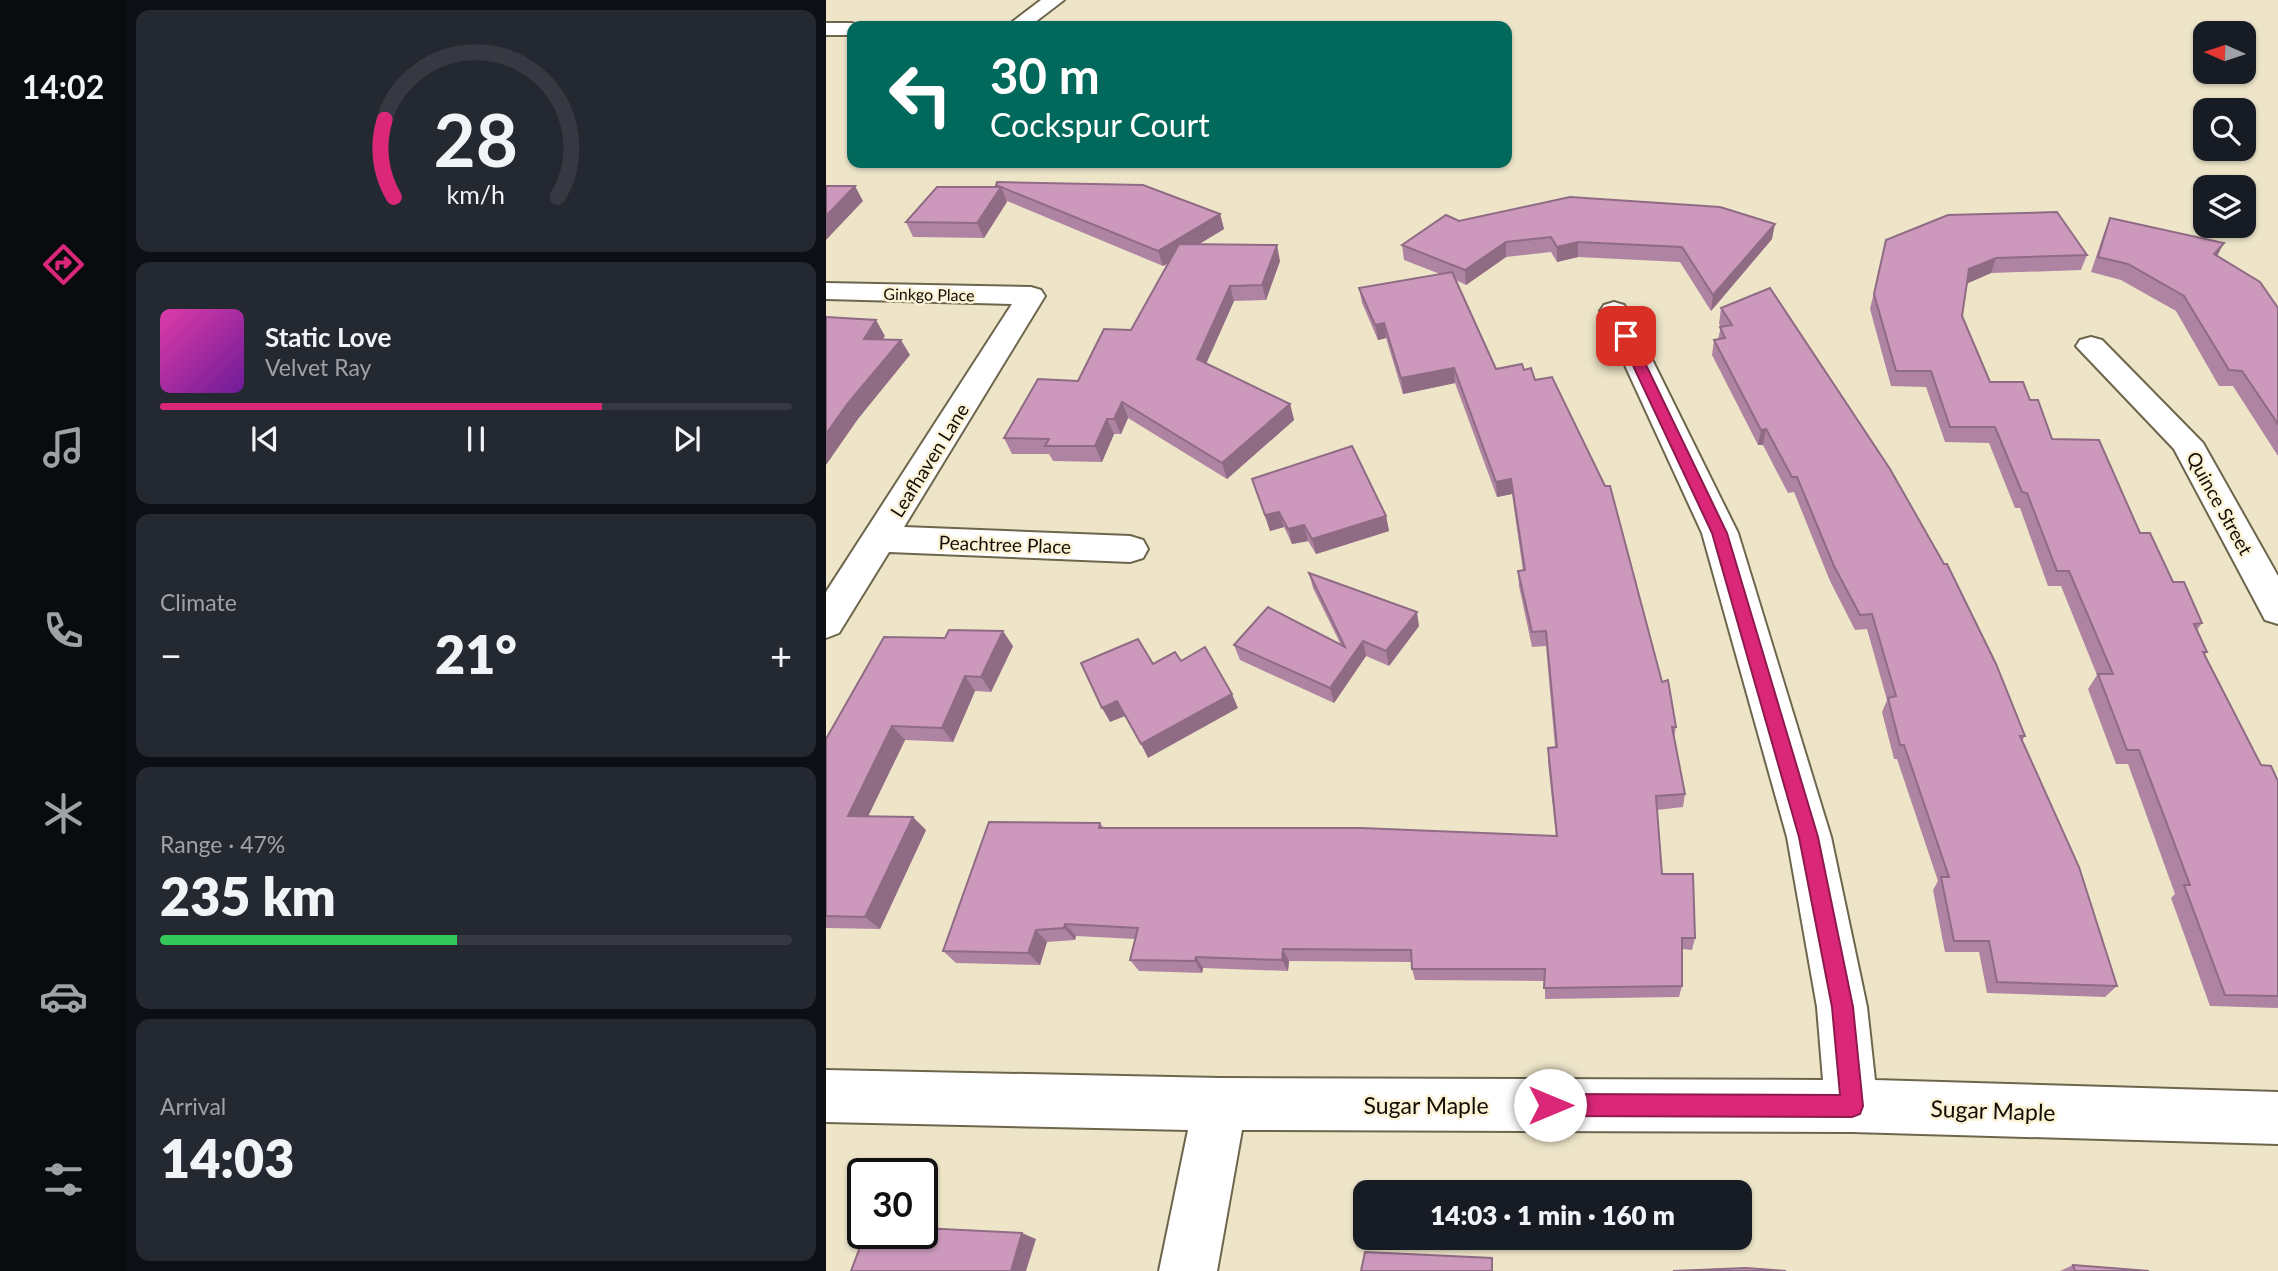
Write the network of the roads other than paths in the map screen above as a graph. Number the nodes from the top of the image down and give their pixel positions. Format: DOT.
graph roads {
  1 [pos="1054,0"];
  2 [pos="1024,21"];
  3 [pos="826,29"];
  4 [pos="847,29"];
  5 [pos="826,291"];
  6 [pos="1031,296"];
  7 [pos="1614,311"];
  8 [pos="2091,346"];
  9 [pos="880,540"];
  10 [pos="1130,549"];
  11 [pos="2278,610"];
  12 [pos="826,623"];
  13 [pos="826,1096"];
  14 [pos="1220,1104"];
  15 [pos="1852,1106"];
  16 [pos="2278,1118"];
  17 [pos="1188,1271"];
  1 -- 2 [label="street"];
  3 -- 4 [label="street"];
  5 -- 6 [label="street, Ginkgo Place"];
  6 -- 9 [label="street, Leafhaven Lane"];
  7 -- 15 [label="street"];
  8 -- 11 [label="street, Quince Street"];
  9 -- 10 [label="street, Peachtree Place"];
  9 -- 12 [label="street, Leafhaven Lane"];
  13 -- 14 [label="street, Sugar Maple"];
  14 -- 15 [label="street, Sugar Maple"];
  14 -- 17 [label="street"];
  15 -- 16 [label="street, Sugar Maple"];
}
